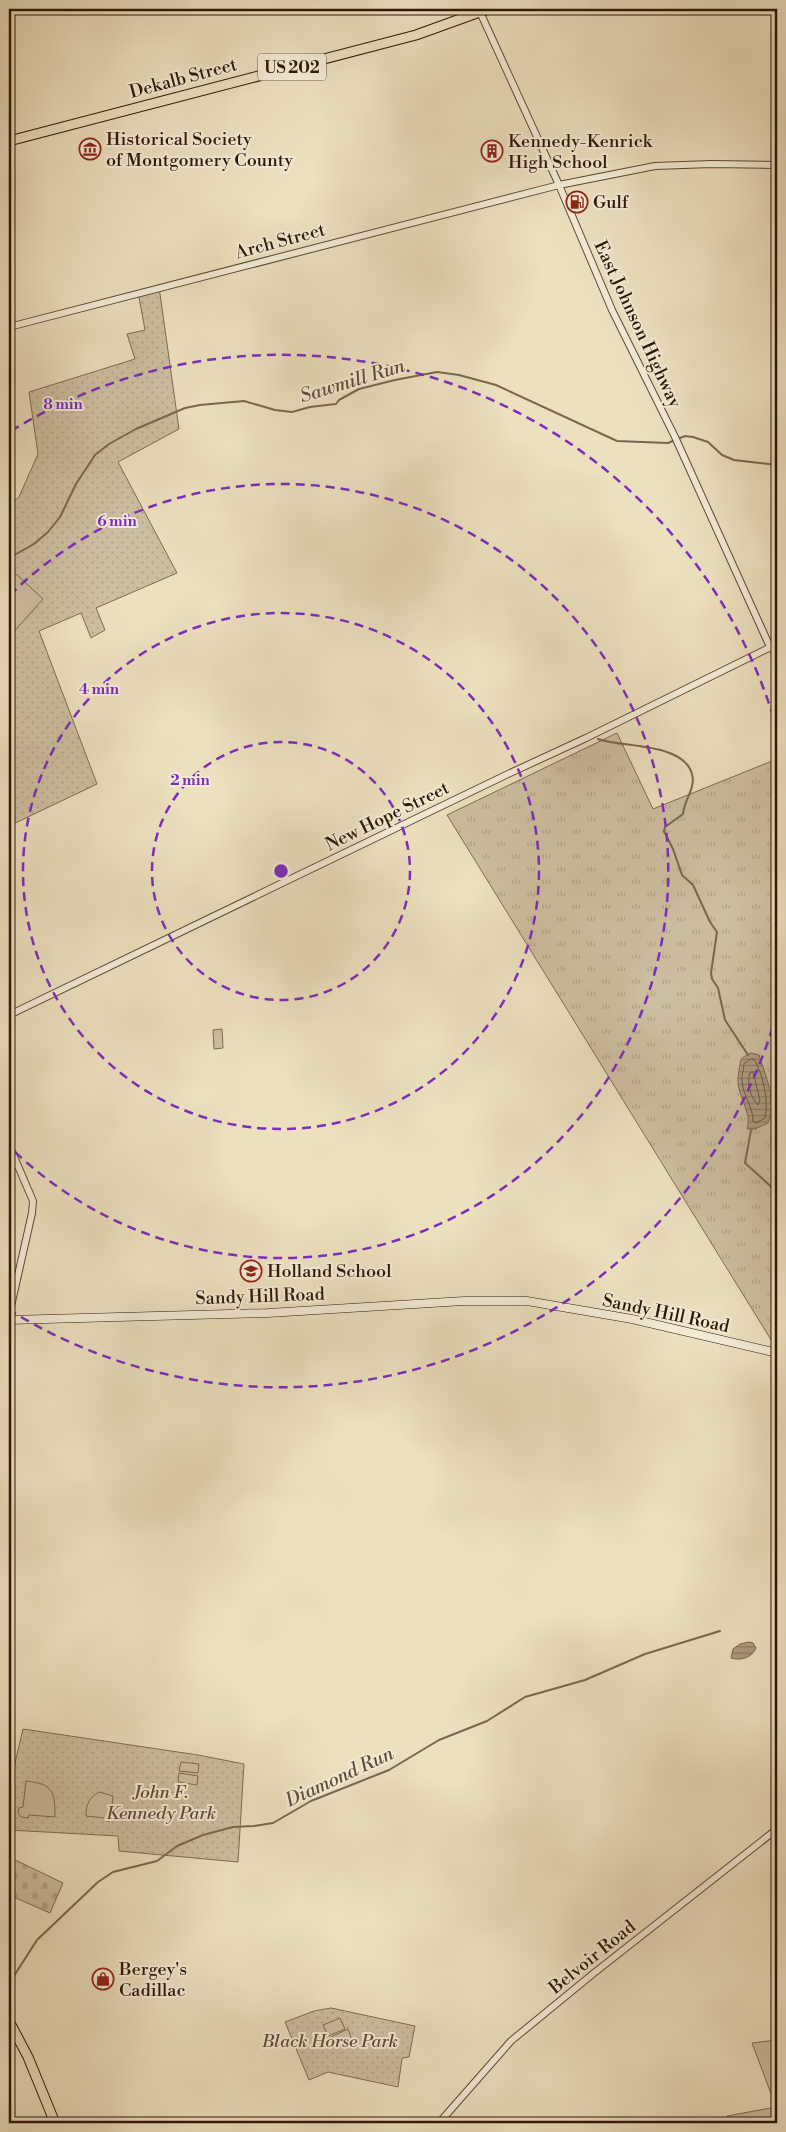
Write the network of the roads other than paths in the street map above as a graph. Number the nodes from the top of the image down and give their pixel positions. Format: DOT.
graph roads {
  1 [pos="482,10"];
  2 [pos="9,141"];
  3 [pos="777,165"];
  4 [pos="559,185"];
  5 [pos="9,327"];
  6 [pos="777,644"];
  7 [pos="770,647"];
  8 [pos="777,654"];
  9 [pos="9,1015"];
  10 [pos="9,1145"];
  11 [pos="9,1315"];
  12 [pos="9,1320"];
  13 [pos="777,1353"];
  14 [pos="777,1829"];
  15 [pos="9,2021"];
  16 [pos="55,2123"];
  17 [pos="439,2123"];
  1 -- 2 [label="main road, Dekalb Street / US 202"];
  1 -- 4 [label="street, East Johnson Highway"];
  3 -- 4 [label="street, Arch Street"];
  4 -- 5 [label="street, Arch Street"];
  4 -- 7 [label="street, East Johnson Highway"];
  6 -- 7 [label="street, New Hope Street"];
  7 -- 8 [label="street"];
  7 -- 9 [label="street, New Hope Street"];
  10 -- 11 [label="street"];
  12 -- 13 [label="main road, Sandy Hill Road"];
  14 -- 17 [label="street, Belvoir Road"];
  15 -- 16 [label="main road"];
}
